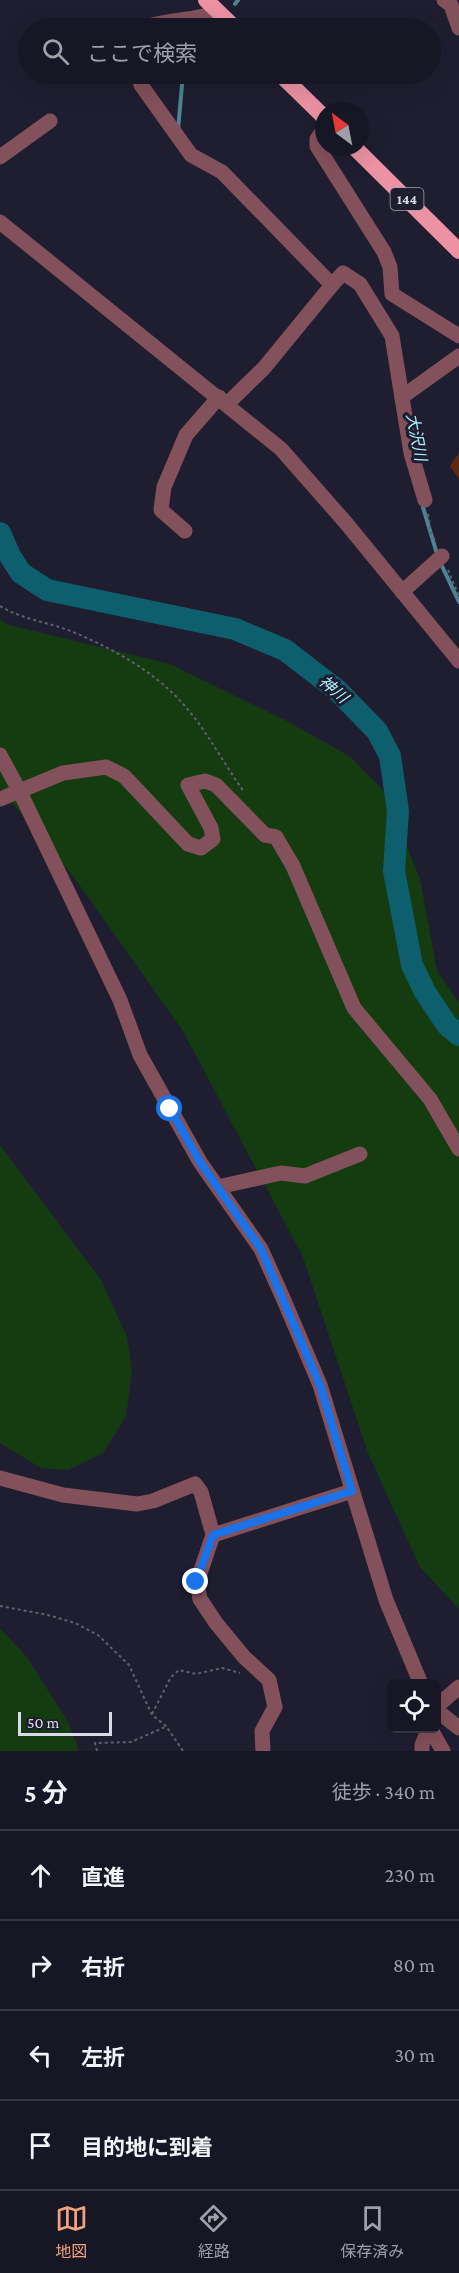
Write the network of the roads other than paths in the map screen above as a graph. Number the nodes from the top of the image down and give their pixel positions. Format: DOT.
graph roads {
  1 [pos="206,0"];
  2 [pos="448,2"];
  3 [pos="218,12"];
  4 [pos="202,18"];
  5 [pos="224,18"];
  6 [pos="459,28"];
  7 [pos="141,84"];
  8 [pos="290,84"];
  9 [pos="315,108"];
  10 [pos="50,121"];
  11 [pos="323,156"];
  12 [pos="363,156"];
  13 [pos="0,157"];
  14 [pos="0,222"];
  15 [pos="456,244"];
  16 [pos="332,285"];
  17 [pos="459,336"];
  18 [pos="459,356"];
  19 [pos="402,397"];
  20 [pos="223,401"];
  21 [pos="425,500"];
  22 [pos="185,531"];
  23 [pos="440,558"];
  24 [pos="402,592"];
  25 [pos="459,661"];
  26 [pos="0,755"];
  27 [pos="20,792"];
  28 [pos="0,799"];
  29 [pos="459,1149"];
  30 [pos="360,1154"];
  31 [pos="218,1187"];
  32 [pos="0,1478"];
  33 [pos="352,1491"];
  34 [pos="213,1535"];
  35 [pos="419,1679"];
  36 [pos="459,1687"];
  37 [pos="441,1703"];
  38 [pos="441,1712"];
  39 [pos="459,1728"];
  40 [pos="428,1733"];
  41 [pos="433,1733"];
  42 [pos="263,1751"];
  43 [pos="422,1751"];
  44 [pos="443,1751"];
  1 -- 3 [label="highway"];
  2 -- 6 [label="street"];
  3 -- 4 [label="street"];
  3 -- 5 [label="highway"];
  7 -- 16 [label="street"];
  8 -- 9 [label="highway"];
  10 -- 13 [label="street"];
  11 -- 17 [label="street"];
  12 -- 15 [label="highway, 144"];
  14 -- 20 [label="street"];
  16 -- 19 [label="street"];
  16 -- 20 [label="street"];
  18 -- 19 [label="street"];
  19 -- 21 [label="street"];
  20 -- 22 [label="street"];
  20 -- 24 [label="street"];
  23 -- 24 [label="street"];
  24 -- 25 [label="street"];
  26 -- 27 [label="street"];
  27 -- 28 [label="street"];
  27 -- 29 [label="street"];
  27 -- 31 [label="street"];
  30 -- 31 [label="street"];
  31 -- 33 [label="street"];
  32 -- 34 [label="street"];
  33 -- 34 [label="street"];
  33 -- 35 [label="street"];
  34 -- 42 [label="street"];
  36 -- 37 [label="street"];
  38 -- 39 [label="street"];
  40 -- 43 [label="street"];
  41 -- 44 [label="street"];
}
